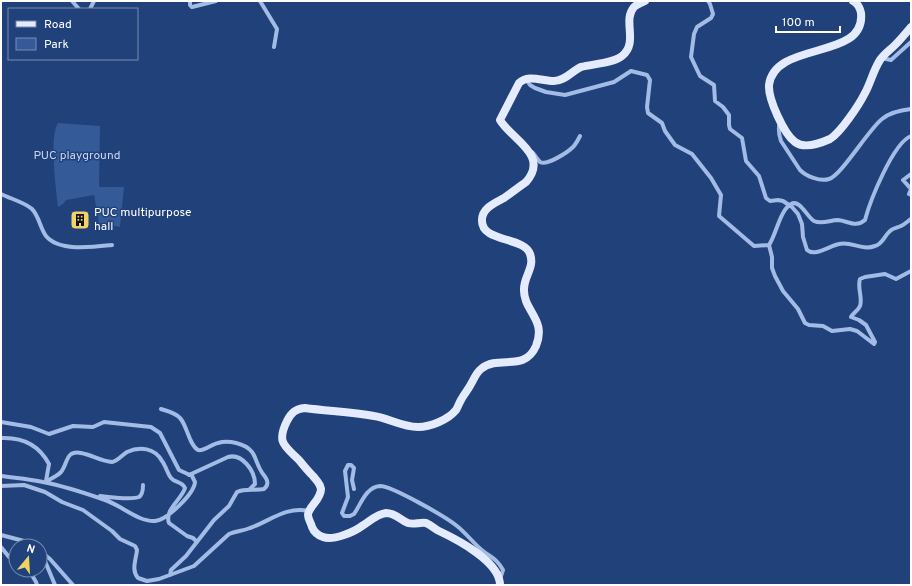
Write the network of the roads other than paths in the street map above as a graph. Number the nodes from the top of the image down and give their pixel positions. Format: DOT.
graph roads {
  1 [pos="190,1"];
  2 [pos="216,1"];
  3 [pos="260,1"];
  4 [pos="645,1"];
  5 [pos="708,1"];
  6 [pos="853,1"];
  7 [pos="911,27"];
  8 [pos="911,42"];
  9 [pos="274,47"];
  10 [pos="881,58"];
  11 [pos="522,81"];
  12 [pos="911,109"];
  13 [pos="780,121"];
  14 [pos="580,136"];
  15 [pos="911,136"];
  16 [pos="528,150"];
  17 [pos="911,174"];
  18 [pos="1,194"];
  19 [pos="911,195"];
  20 [pos="789,205"];
  21 [pos="911,218"];
  22 [pos="112,245"];
  23 [pos="769,245"];
  24 [pos="911,271"];
  25 [pos="161,409"];
  26 [pos="1,422"];
  27 [pos="1,438"];
  28 [pos="189,475"];
  29 [pos="1,476"];
  30 [pos="45,482"];
  31 [pos="143,485"];
  32 [pos="1,486"];
  33 [pos="250,489"];
  34 [pos="354,489"];
  35 [pos="86,494"];
  36 [pos="309,511"];
  37 [pos="169,514"];
  38 [pos="1,535"];
  39 [pos="15,538"];
  40 [pos="197,542"];
  41 [pos="1,547"];
  42 [pos="8,556"];
  43 [pos="48,557"];
  44 [pos="48,568"];
  45 [pos="170,575"];
  46 [pos="500,582"];
  47 [pos="72,584"];
  48 [pos="55,585"];
  1 -- 2 [label="street"];
  3 -- 9 [label="street"];
  4 -- 11 [label="main road"];
  5 -- 20 [label="street"];
  6 -- 13 [label="main road"];
  7 -- 10 [label="main road"];
  8 -- 10 [label="street"];
  10 -- 13 [label="main road"];
  11 -- 16 [label="main road"];
  11 -- 23 [label="street"];
  12 -- 13 [label="street"];
  14 -- 16 [label="street"];
  15 -- 20 [label="street"];
  16 -- 36 [label="main road"];
  17 -- 19 [label="street"];
  18 -- 22 [label="street"];
  20 -- 21 [label="street"];
  20 -- 23 [label="street"];
  23 -- 24 [label="street"];
  25 -- 33 [label="street"];
  26 -- 28 [label="street"];
  27 -- 30 [label="street"];
  28 -- 33 [label="street"];
  28 -- 37 [label="street"];
  29 -- 30 [label="street"];
  30 -- 35 [label="street"];
  30 -- 37 [label="street"];
  31 -- 35 [label="street"];
  32 -- 45 [label="street"];
  33 -- 40 [label="street"];
  34 -- 46 [label="street"];
  35 -- 37 [label="street"];
  36 -- 45 [label="street"];
  36 -- 46 [label="main road"];
  37 -- 40 [label="street"];
  38 -- 39 [label="street"];
  40 -- 45 [label="street"];
  41 -- 42 [label="street"];
  43 -- 47 [label="street"];
  44 -- 48 [label="street"];
}
